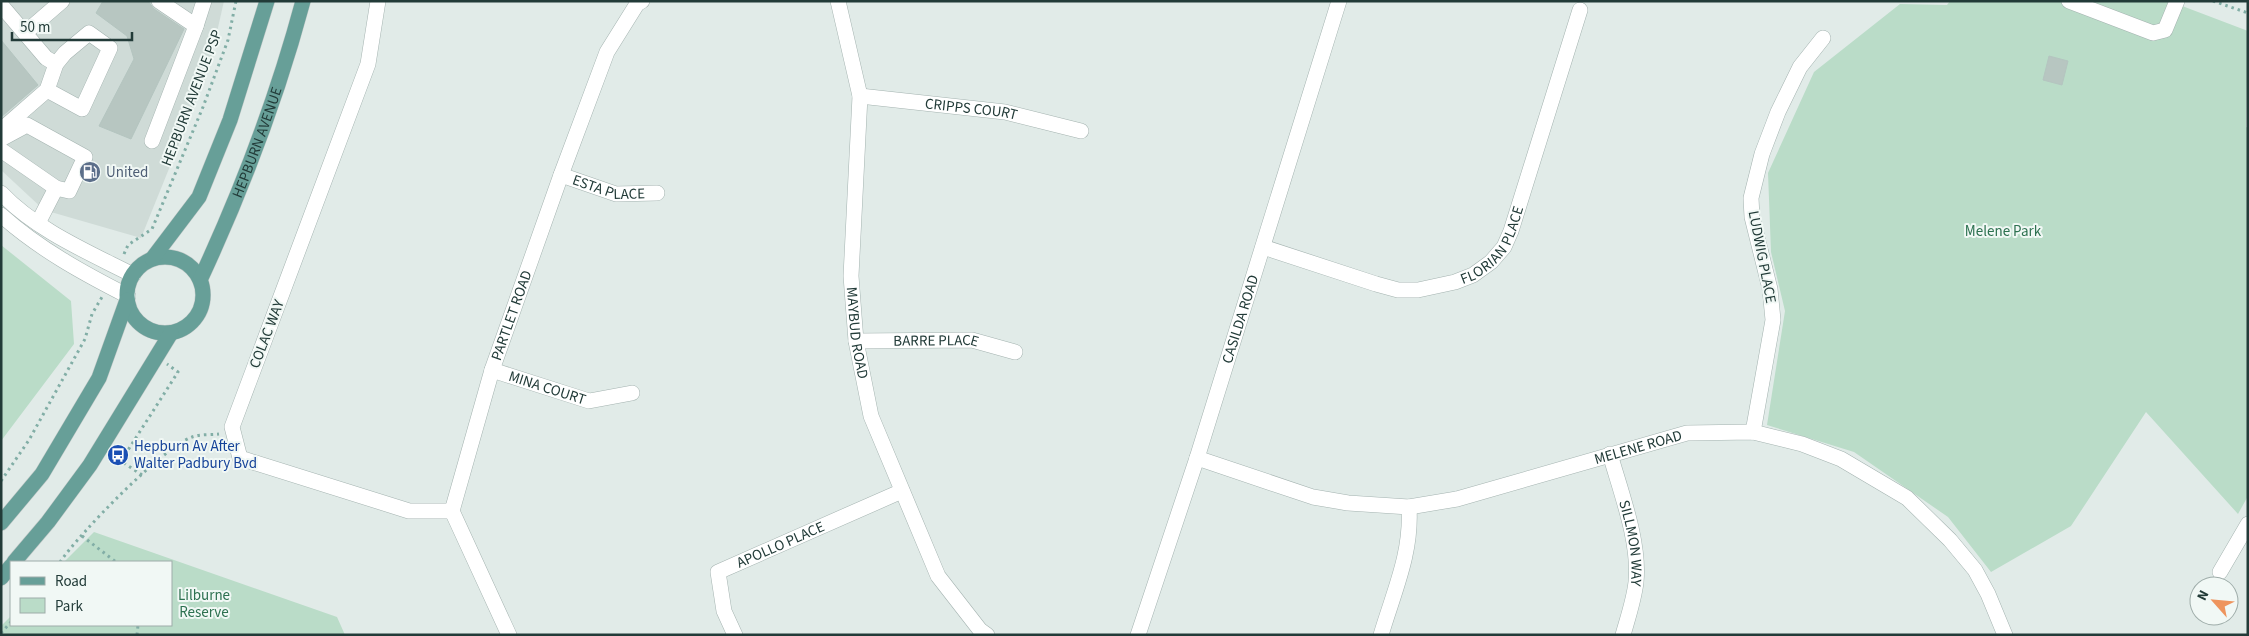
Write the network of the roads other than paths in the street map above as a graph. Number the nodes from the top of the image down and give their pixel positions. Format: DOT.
graph roads {
  1 [pos="62,1"];
  2 [pos="159,1"];
  3 [pos="204,1"];
  4 [pos="267,1"];
  5 [pos="303,1"];
  6 [pos="378,1"];
  7 [pos="838,1"];
  8 [pos="1339,1"];
  9 [pos="2068,1"];
  10 [pos="2177,1"];
  11 [pos="637,2"];
  12 [pos="1,5"];
  13 [pos="1580,10"];
  14 [pos="196,26"];
  15 [pos="25,33"];
  16 [pos="1823,38"];
  17 [pos="56,64"];
  18 [pos="47,90"];
  19 [pos="860,96"];
  20 [pos="1,130"];
  21 [pos="1081,131"];
  22 [pos="1,139"];
  23 [pos="152,141"];
  24 [pos="1,150"];
  25 [pos="561,175"];
  26 [pos="56,188"];
  27 [pos="1,193"];
  28 [pos="657,193"];
  29 [pos="1,215"];
  30 [pos="38,223"];
  31 [pos="1263,247"];
  32 [pos="152,259"];
  33 [pos="133,276"];
  34 [pos="200,280"];
  35 [pos="127,298"];
  36 [pos="171,333"];
  37 [pos="856,341"];
  38 [pos="1015,352"];
  39 [pos="492,370"];
  40 [pos="632,393"];
  41 [pos="1753,432"];
  42 [pos="1610,454"];
  43 [pos="1197,458"];
  44 [pos="902,491"];
  45 [pos="1409,507"];
  46 [pos="452,511"];
  47 [pos="6,518"];
  48 [pos="2248,524"];
  49 [pos="1,530"];
  50 [pos="15,561"];
  51 [pos="10,567"];
  52 [pos="2220,572"];
  53 [pos="1,578"];
  54 [pos="509,635"];
  55 [pos="735,635"];
  56 [pos="988,635"];
  57 [pos="1138,635"];
  58 [pos="1381,635"];
  59 [pos="1623,635"];
  60 [pos="2005,635"];
  1 -- 15 [label="street"];
  2 -- 14 [label="street"];
  3 -- 14 [label="street"];
  4 -- 32 [label="main road"];
  5 -- 34 [label="main road, HEPBURN AVENUE"];
  6 -- 46 [label="street, COLAC WAY"];
  7 -- 19 [label="street, MAYBUD ROAD"];
  8 -- 31 [label="street, CASILDA ROAD"];
  9 -- 10 [label="street"];
  11 -- 25 [label="street, PARTLET ROAD"];
  12 -- 15 [label="street"];
  13 -- 31 [label="street, FLORIAN PLACE"];
  14 -- 23 [label="street"];
  15 -- 17 [label="street"];
  16 -- 41 [label="street, LUDWIG PLACE"];
  17 -- 18 [label="street"];
  17 -- 18 [label="street"];
  18 -- 20 [label="street"];
  19 -- 21 [label="street, CRIPPS COURT"];
  19 -- 37 [label="street, MAYBUD ROAD"];
  22 -- 26 [label="street"];
  24 -- 26 [label="street"];
  25 -- 28 [label="street, ESTA PLACE"];
  25 -- 39 [label="street, PARTLET ROAD"];
  26 -- 30 [label="street"];
  27 -- 30 [label="street"];
  29 -- 35 [label="street"];
  30 -- 33 [label="street"];
  31 -- 43 [label="street, CASILDA ROAD"];
  32 -- 33 [label="main road"];
  32 -- 34 [label="main road"];
  33 -- 35 [label="main road"];
  34 -- 36 [label="main road"];
  35 -- 36 [label="main road"];
  35 -- 47 [label="main road"];
  36 -- 50 [label="main road"];
  37 -- 38 [label="street, BARRE PLACE"];
  37 -- 44 [label="street, MAYBUD ROAD"];
  39 -- 40 [label="street, MINA COURT"];
  39 -- 46 [label="street, PARTLET ROAD"];
  41 -- 42 [label="street, MELENE ROAD"];
  41 -- 60 [label="street, MELENE ROAD"];
  42 -- 45 [label="street, MELENE ROAD"];
  42 -- 59 [label="street, SILLMON WAY"];
  43 -- 45 [label="street, MELENE ROAD"];
  43 -- 57 [label="street, CASILDA ROAD"];
  44 -- 55 [label="street, APOLLO PLACE"];
  44 -- 56 [label="street, MAYBUD ROAD"];
  45 -- 58 [label="street"];
  46 -- 54 [label="street"];
  47 -- 49 [label="main road"];
  48 -- 52 [label="street"];
  51 -- 53 [label="main road"];
}
